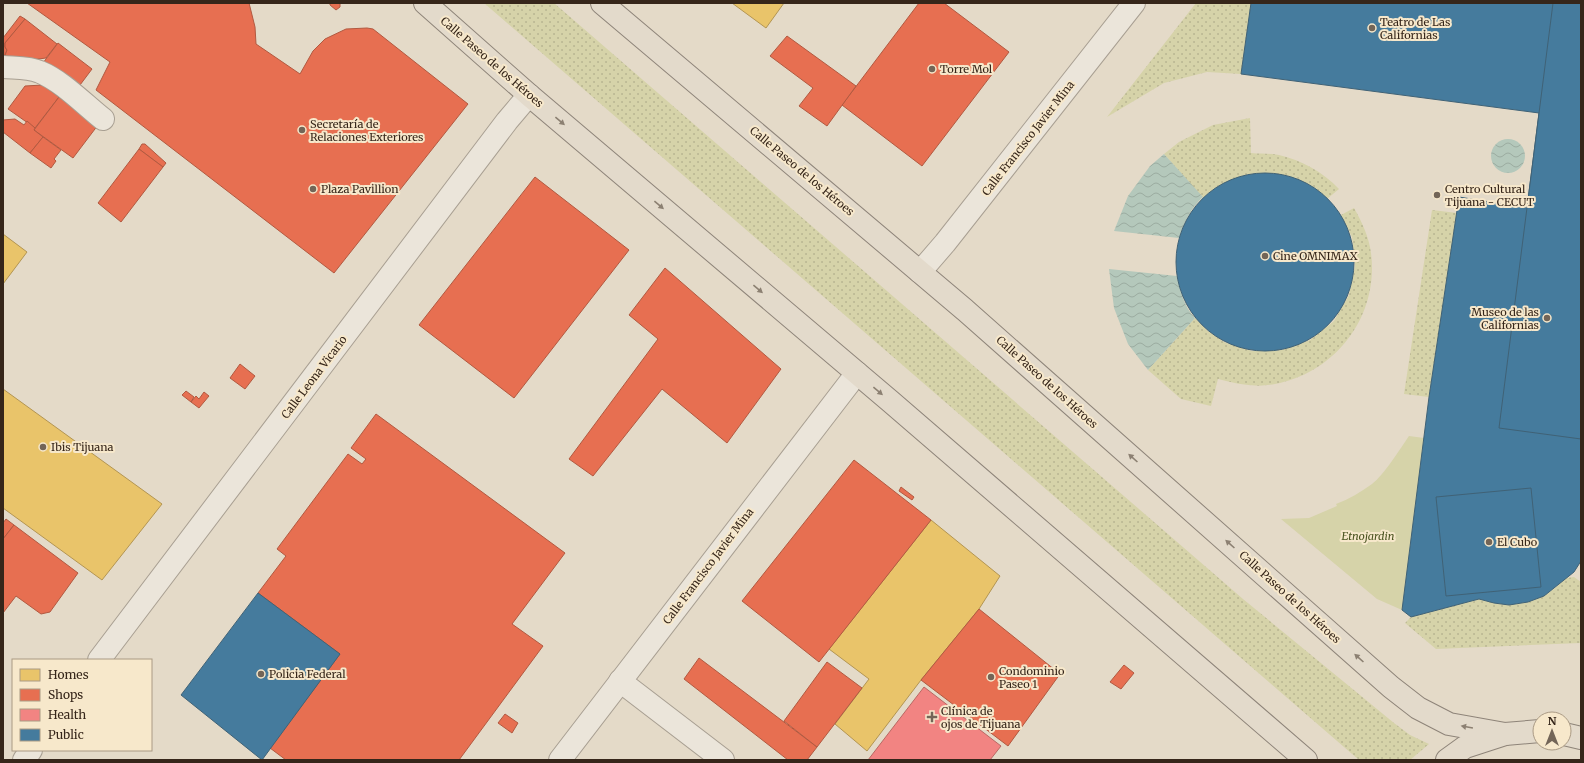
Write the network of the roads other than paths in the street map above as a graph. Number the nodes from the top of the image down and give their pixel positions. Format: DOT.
graph roads {
  1 [pos="425,3"];
  2 [pos="603,3"];
  3 [pos="1134,3"];
  4 [pos="3,67"];
  5 [pos="529,95"];
  6 [pos="103,119"];
  7 [pos="920,272"];
  8 [pos="856,373"];
  9 [pos="100,659"];
  10 [pos="620,681"];
  11 [pos="1532,732"];
  12 [pos="1505,734"];
  13 [pos="30,751"];
  14 [pos="24,760"];
  15 [pos="560,760"];
  16 [pos="723,760"];
  17 [pos="1306,760"];
  18 [pos="1447,760"];
  1 -- 5 [label="main road, Calle Paseo de los Héroes"];
  2 -- 7 [label="main road, Calle Paseo de los Héroes"];
  3 -- 7 [label="street, Calle Francisco Javier Mina"];
  4 -- 6 [label="street"];
  5 -- 8 [label="main road, Calle Paseo de los Héroes, one-way"];
  5 -- 9 [label="street, Calle Leona Vicario"];
  12 -- 7 [label="main road, Calle Paseo de los Héroes, one-way"];
  8 -- 10 [label="street, Calle Francisco Javier Mina"];
  8 -- 17 [label="main road, Calle Paseo de los Héroes, one-way"];
  10 -- 15 [label="street, Calle Francisco Javier Mina"];
  10 -- 16 [label="street"];
  11 -- 12 [label="main road"];
  12 -- 18 [label="main road"];
  13 -- 14 [label="street"];
}
